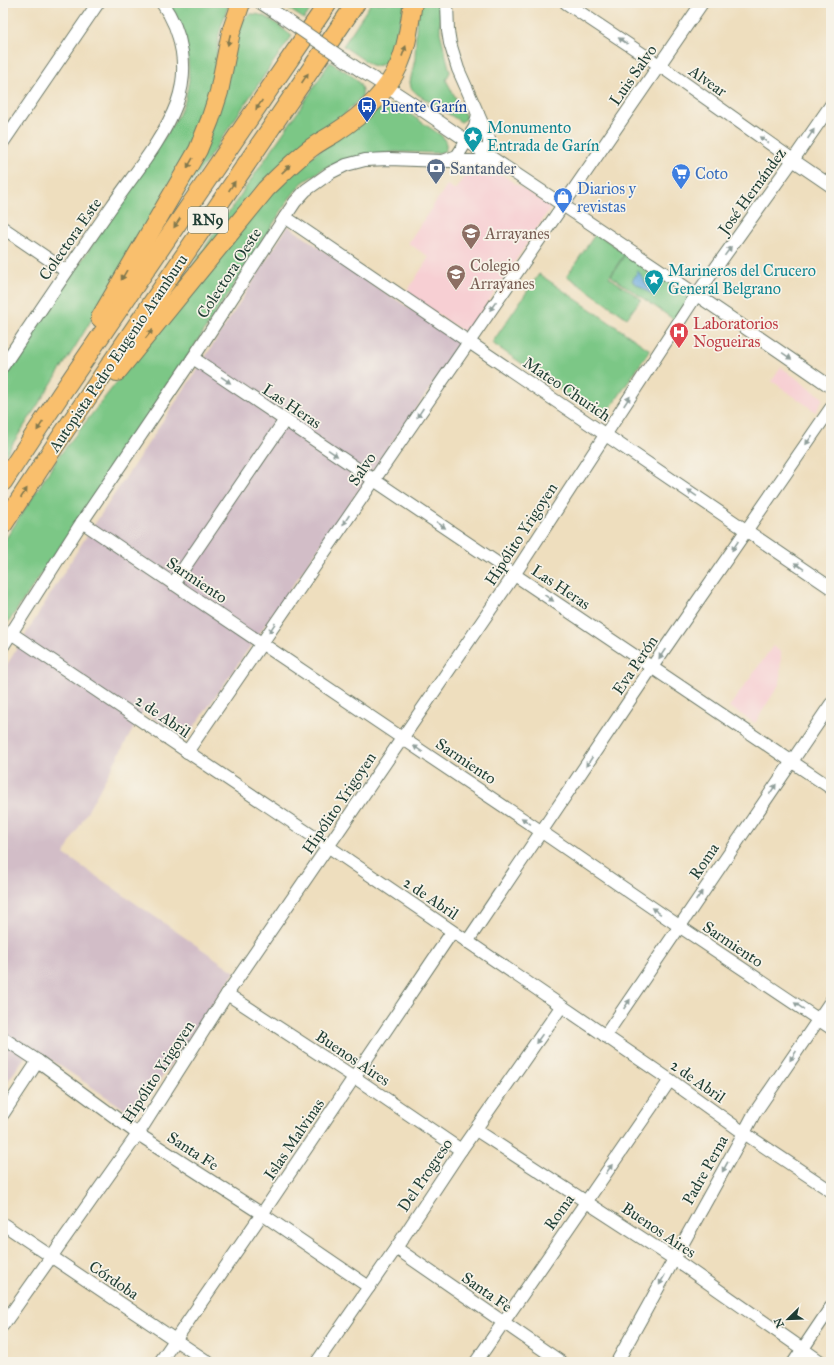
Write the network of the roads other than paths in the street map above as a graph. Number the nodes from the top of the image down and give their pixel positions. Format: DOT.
graph roads {
  1 [pos="98,3"];
  2 [pos="162,3"];
  3 [pos="241,3"];
  4 [pos="262,3"];
  5 [pos="328,3"];
  6 [pos="356,3"];
  7 [pos="413,3"];
  8 [pos="447,3"];
  9 [pos="566,3"];
  10 [pos="702,3"];
  11 [pos="659,65"];
  12 [pos="387,86"];
  13 [pos="831,105"];
  14 [pos="478,114"];
  15 [pos="467,141"];
  16 [pos="3,142"];
  17 [pos="489,156"];
  18 [pos="793,160"];
  19 [pos="443,162"];
  20 [pos="831,186"];
  21 [pos="563,205"];
  22 [pos="285,217"];
  23 [pos="3,228"];
  24 [pos="66,272"];
  25 [pos="697,294"];
  26 [pos="469,341"];
  27 [pos="194,358"];
  28 [pos="3,366"];
  29 [pos="831,387"];
  30 [pos="61,394"];
  31 [pos="831,408"];
  32 [pos="285,420"];
  33 [pos="606,434"];
  34 [pos="60,438"];
  35 [pos="374,480"];
  36 [pos="3,482"];
  37 [pos="82,522"];
  38 [pos="3,525"];
  39 [pos="746,530"];
  40 [pos="514,575"];
  41 [pos="173,584"];
  42 [pos="831,588"];
  43 [pos="11,633"];
  44 [pos="262,643"];
  45 [pos="3,646"];
  46 [pos="652,667"];
  47 [pos="831,704"];
  48 [pos="402,738"];
  49 [pos="187,752"];
  50 [pos="792,762"];
  51 [pos="831,788"];
  52 [pos="542,832"];
  53 [pos="329,847"];
  54 [pos="679,926"];
  55 [pos="452,932"];
  56 [pos="468,942"];
  57 [pos="227,994"];
  58 [pos="831,1001"];
  59 [pos="561,1007"];
  60 [pos="818,1020"];
  61 [pos="831,1028"];
  62 [pos="605,1036"];
  63 [pos="3,1038"];
  64 [pos="38,1062"];
  65 [pos="354,1077"];
  66 [pos="670,1080"];
  67 [pos="3,1114"];
  68 [pos="476,1130"];
  69 [pos="744,1133"];
  70 [pos="138,1134"];
  71 [pos="461,1150"];
  72 [pos="831,1191"];
  73 [pos="586,1201"];
  74 [pos="262,1214"];
  75 [pos="3,1224"];
  76 [pos="396,1248"];
  77 [pos="51,1257"];
  78 [pos="674,1258"];
  79 [pos="369,1287"];
  80 [pos="831,1307"];
  81 [pos="503,1322"];
  82 [pos="3,1325"];
  83 [pos="175,1340"];
  84 [pos="803,1349"];
  85 [pos="160,1362"];
  86 [pos="208,1362"];
  87 [pos="317,1362"];
  88 [pos="476,1362"];
  89 [pos="561,1362"];
  90 [pos="616,1362"];
  91 [pos="794,1362"];
  92 [pos="822,1362"];
  1 -- 16 [label="street"];
  2 -- 24 [label="street, Colectora Este"];
  3 -- 30 [label="highway, one-way"];
  4 -- 12 [label="street, bridge"];
  5 -- 30 [label="highway, Autopista Pedro Eugenio Aramburu / RN9, one-way"];
  34 -- 6 [label="highway, Autopista Pedro Eugenio Aramburu / RN9, one-way"];
  12 -- 7 [label="highway, one-way"];
  8 -- 14 [label="street"];
  11 -- 9 [label="street, Alvear, one-way"];
  10 -- 11 [label="street, Luis Salvo"];
  18 -- 11 [label="street, Alvear, one-way"];
  11 -- 21 [label="street, Luis Salvo"];
  12 -- 15 [label="street"];
  34 -- 12 [label="highway, one-way"];
  18 -- 13 [label="street, José Hernández, one-way"];
  14 -- 15 [label="street"];
  14 -- 17 [label="street"];
  15 -- 17 [label="street"];
  15 -- 19 [label="street"];
  17 -- 19 [label="street, Colectora Oeste"];
  17 -- 21 [label="street"];
  18 -- 20 [label="street, Alvear"];
  25 -- 18 [label="street, José Hernández, one-way"];
  19 -- 22 [label="street, Colectora Oeste"];
  21 -- 25 [label="street"];
  21 -- 26 [label="street, Salvo, one-way"];
  22 -- 26 [label="street, Mateo Churich"];
  22 -- 27 [label="street, Colectora Oeste"];
  23 -- 24 [label="street"];
  24 -- 28 [label="street, Colectora Este"];
  25 -- 29 [label="street, one-way"];
  33 -- 25 [label="street, Hipólito Yrigoyen, one-way"];
  26 -- 33 [label="street, Mateo Churich"];
  26 -- 35 [label="street, Salvo, one-way"];
  27 -- 32 [label="street, Las Heras, one-way"];
  27 -- 37 [label="street, Colectora Oeste"];
  30 -- 36 [label="highway, Autopista Pedro Eugenio Aramburu / RN9, one-way"];
  31 -- 39 [label="street, Eva Perón, one-way"];
  32 -- 35 [label="street, Las Heras, one-way"];
  32 -- 41 [label="street"];
  39 -- 33 [label="street, Mateo Churich, one-way"];
  33 -- 40 [label="street, Hipólito Yrigoyen"];
  38 -- 34 [label="highway, Autopista Pedro Eugenio Aramburu / RN9, one-way"];
  35 -- 40 [label="street, Las Heras, one-way"];
  35 -- 44 [label="street, Salvo, one-way"];
  37 -- 41 [label="street, Sarmiento"];
  37 -- 43 [label="street, Colectora Oeste"];
  42 -- 39 [label="street, Mateo Churich, one-way"];
  39 -- 46 [label="street, Eva Perón, one-way"];
  40 -- 46 [label="street, Las Heras, one-way"];
  40 -- 48 [label="street, Hipólito Yrigoyen"];
  41 -- 44 [label="street, Sarmiento"];
  43 -- 45 [label="street, Colectora Oeste"];
  43 -- 49 [label="street, 2 de Abril"];
  44 -- 48 [label="street, Sarmiento"];
  44 -- 49 [label="street, Salvo"];
  46 -- 50 [label="street, Las Heras"];
  46 -- 52 [label="street, Eva Perón, one-way"];
  47 -- 50 [label="street, Roma"];
  52 -- 48 [label="street, Sarmiento, one-way"];
  48 -- 53 [label="street, Hipólito Yrigoyen"];
  49 -- 53 [label="street, 2 de Abril"];
  50 -- 51 [label="street, Las Heras"];
  54 -- 50 [label="street, Roma, one-way"];
  54 -- 52 [label="street, Sarmiento, one-way"];
  52 -- 56 [label="street, Eva Perón"];
  53 -- 55 [label="street, 2 de Abril"];
  53 -- 57 [label="street, Hipólito Yrigoyen"];
  60 -- 54 [label="street, Sarmiento, one-way"];
  62 -- 54 [label="street, Roma, one-way"];
  55 -- 56 [label="street, 2 de Abril"];
  55 -- 65 [label="street, Islas Malvinas"];
  56 -- 59 [label="street, 2 de Abril"];
  57 -- 65 [label="street, Buenos Aires"];
  57 -- 70 [label="street, Hipólito Yrigoyen"];
  58 -- 60 [label="street, Padre Perna"];
  59 -- 62 [label="street, 2 de Abril"];
  59 -- 68 [label="street, Del Progreso, one-way"];
  60 -- 61 [label="street, Sarmiento"];
  60 -- 69 [label="street, Padre Perna, one-way"];
  62 -- 66 [label="street, 2 de Abril"];
  63 -- 64 [label="street, Santa Fe"];
  64 -- 67 [label="street"];
  64 -- 70 [label="street, Santa Fe"];
  65 -- 71 [label="street, Buenos Aires"];
  65 -- 74 [label="street, Islas Malvinas"];
  66 -- 69 [label="street, 2 de Abril"];
  73 -- 66 [label="street, Roma, one-way"];
  68 -- 71 [label="street, Del Progreso"];
  68 -- 73 [label="street, Buenos Aires"];
  69 -- 72 [label="street, 2 de Abril"];
  69 -- 78 [label="street, Padre Perna, one-way"];
  70 -- 74 [label="street, Santa Fe"];
  70 -- 77 [label="street, Hipólito Yrigoyen"];
  71 -- 76 [label="street, Del Progreso"];
  73 -- 78 [label="street, Buenos Aires"];
  73 -- 81 [label="street, Roma"];
  74 -- 79 [label="street, Santa Fe"];
  74 -- 83 [label="street, Islas Malvinas"];
  75 -- 77 [label="street, Córdoba"];
  76 -- 79 [label="street, Del Progreso"];
  76 -- 81 [label="street, Santa Fe"];
  77 -- 82 [label="street, Hipólito Yrigoyen"];
  77 -- 83 [label="street, Córdoba"];
  78 -- 84 [label="street, Buenos Aires"];
  78 -- 90 [label="street, Padre Perna, one-way"];
  79 -- 87 [label="street, Del Progreso"];
  80 -- 84 [label="street"];
  81 -- 88 [label="street, Roma"];
  81 -- 89 [label="street, Santa Fe"];
  83 -- 85 [label="street, Islas Malvinas"];
  83 -- 86 [label="street, Córdoba"];
  84 -- 91 [label="street"];
  84 -- 92 [label="street, Buenos Aires"];
}
